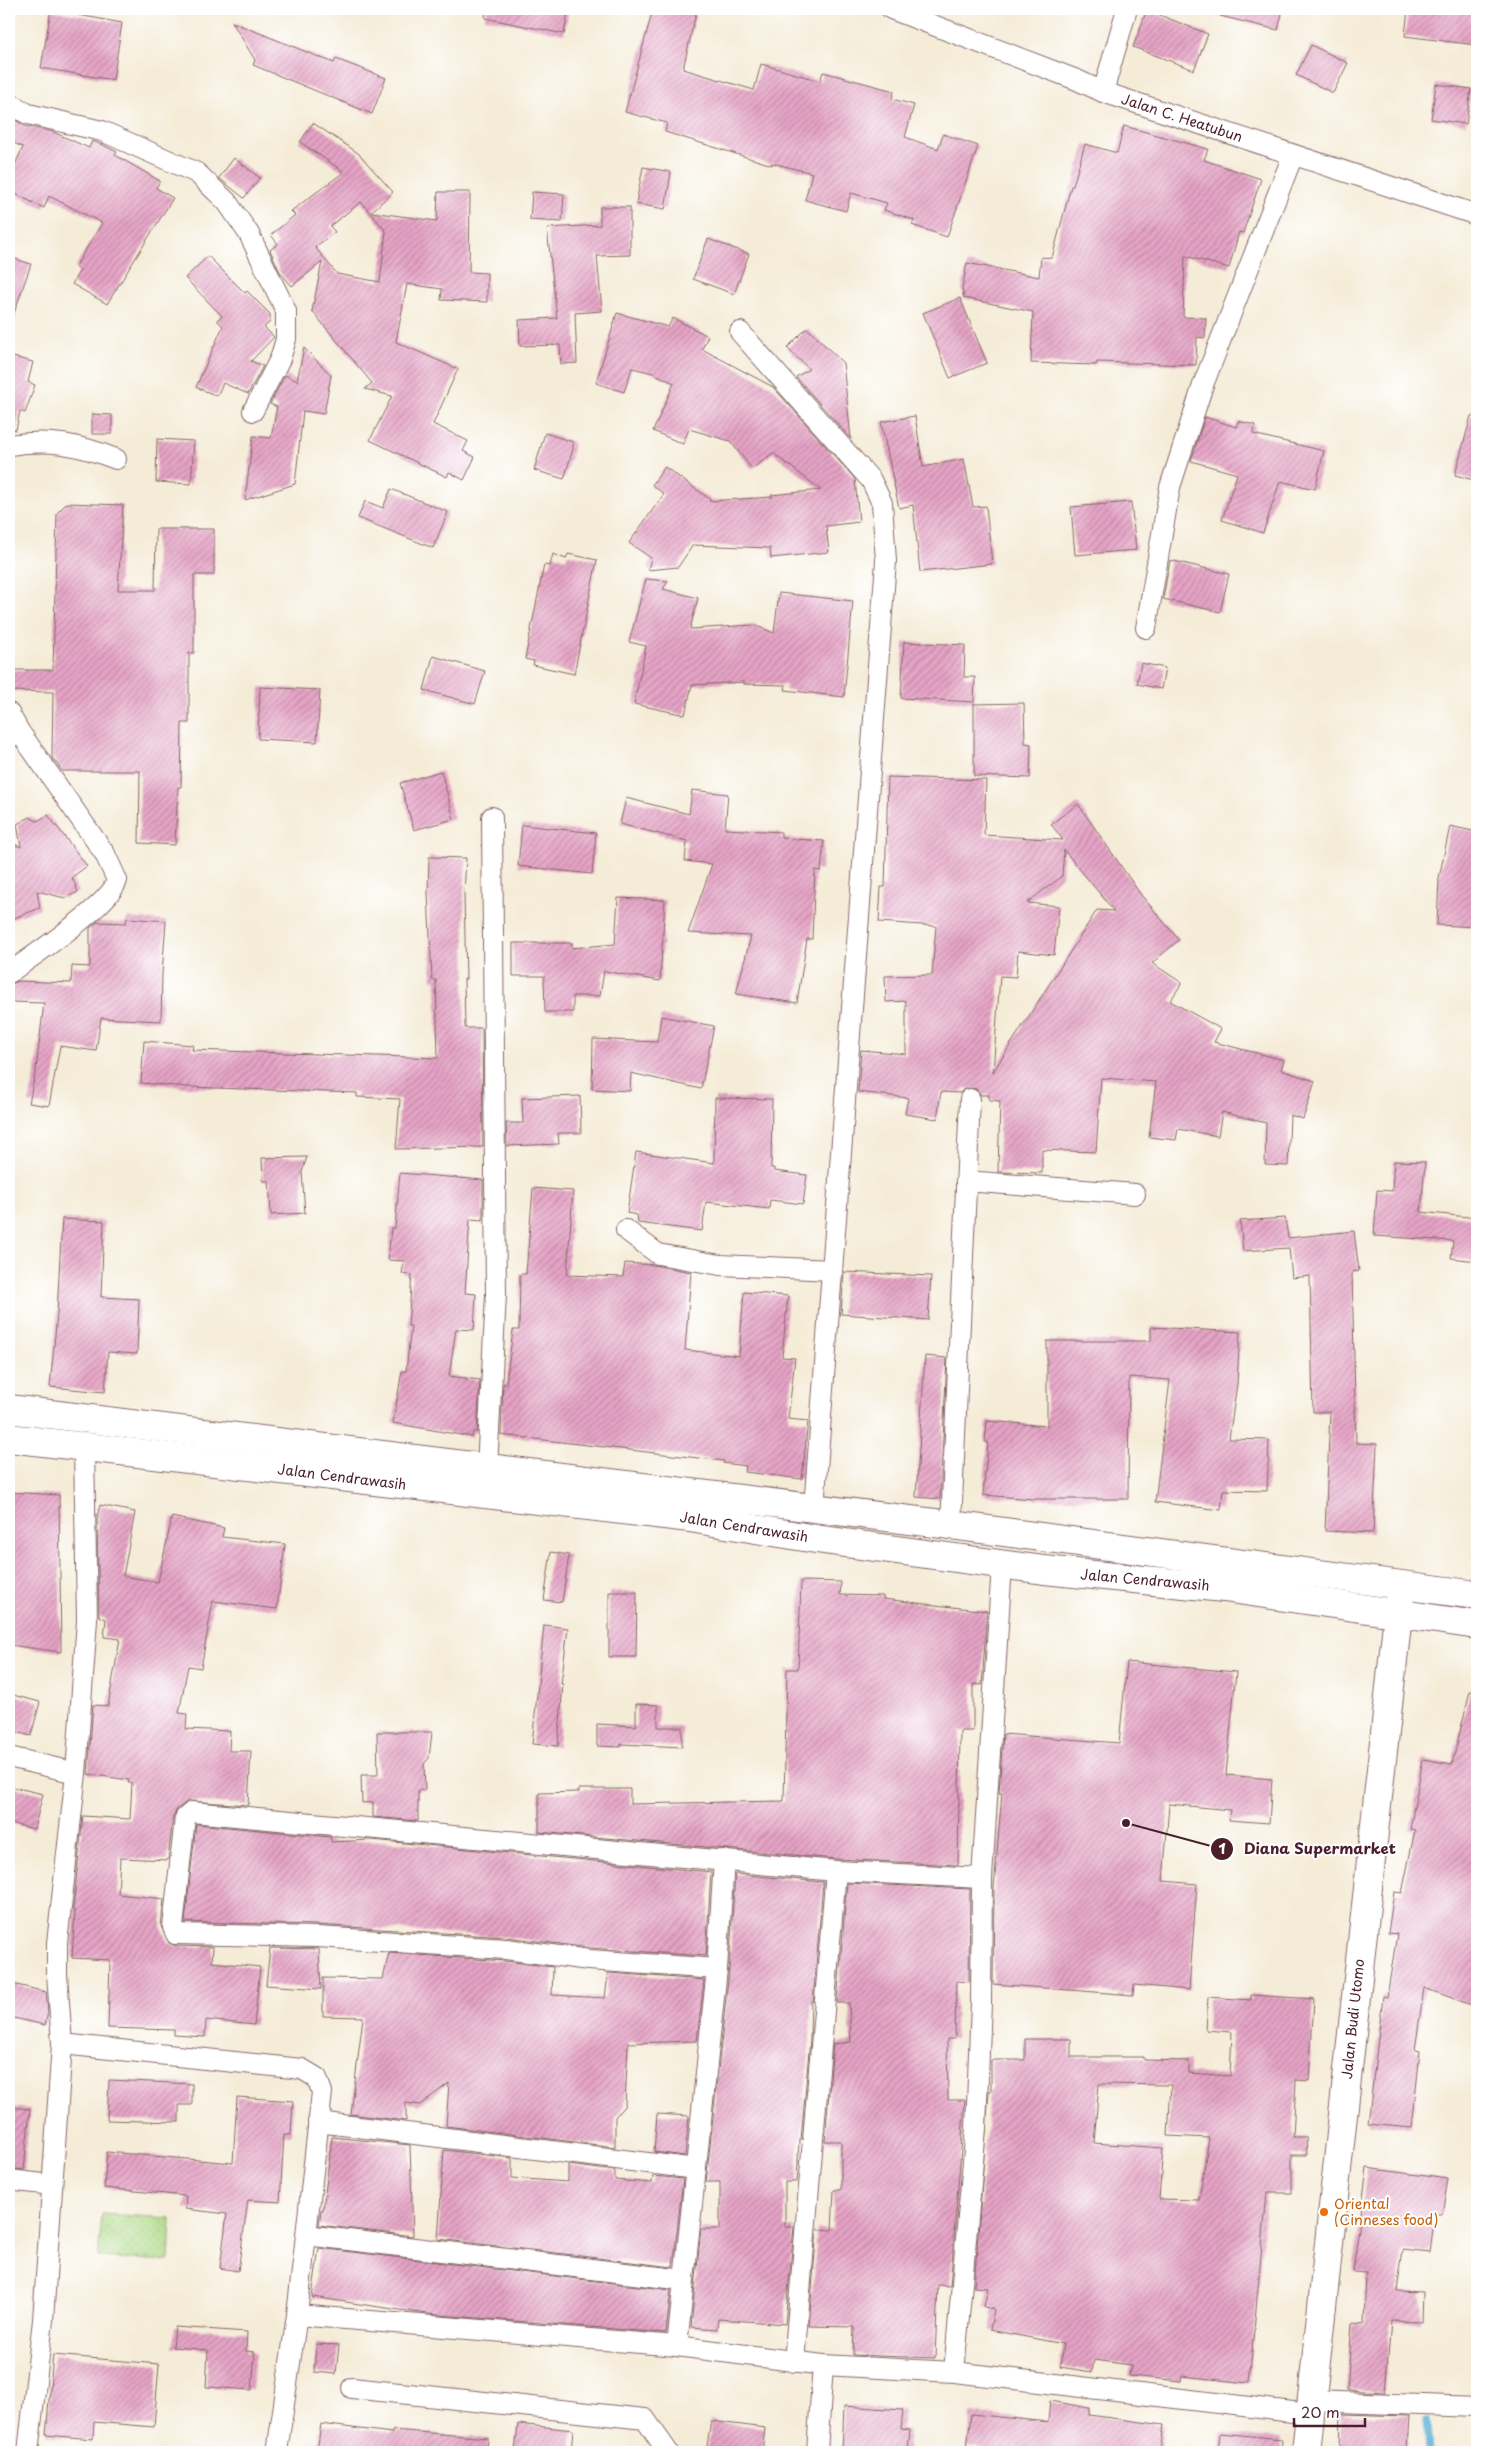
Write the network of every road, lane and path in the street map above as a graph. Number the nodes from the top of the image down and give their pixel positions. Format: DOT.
graph roads {
  1 [pos="891,9"];
  2 [pos="1127,9"];
  3 [pos="1103,92"];
  4 [pos="9,103"];
  5 [pos="1293,156"];
  6 [pos="1477,215"];
  7 [pos="740,332"];
  8 [pos="252,410"];
  9 [pos="9,445"];
  10 [pos="116,459"];
  11 [pos="1146,628"];
  12 [pos="9,713"];
  13 [pos="14,735"];
  14 [pos="492,817"];
  15 [pos="9,973"];
  16 [pos="970,1099"];
  17 [pos="966,1181"];
  18 [pos="1135,1194"];
  19 [pos="626,1230"];
  20 [pos="832,1270"];
  21 [pos="9,1409"];
  22 [pos="9,1438"];
  23 [pos="84,1447"];
  24 [pos="486,1468"];
  25 [pos="814,1508"];
  26 [pos="951,1525"];
  27 [pos="1002,1564"];
  28 [pos="1401,1585"];
  29 [pos="1477,1595"];
  30 [pos="1398,1614"];
  31 [pos="1477,1625"];
  32 [pos="9,1756"];
  33 [pos="76,1772"];
  34 [pos="724,1860"];
  35 [pos="836,1870"];
  36 [pos="982,1878"];
  37 [pos="717,1969"];
  38 [pos="62,2044"];
  39 [pos="318,2122"];
  40 [pos="696,2169"];
  41 [pos="9,2180"];
  42 [pos="52,2185"];
  43 [pos="306,2235"];
  44 [pos="684,2280"];
  45 [pos="297,2315"];
  46 [pos="677,2346"];
  47 [pos="794,2362"];
  48 [pos="824,2365"];
  49 [pos="954,2372"];
  50 [pos="352,2388"];
  51 [pos="1477,2407"];
  52 [pos="1311,2408"];
  53 [pos="28,2452"];
  54 [pos="278,2452"];
  55 [pos="668,2452"];
  56 [pos="817,2452"];
  57 [pos="1306,2452"];
  1 -- 3 [label="street, Jalan C. Heatubun"];
  2 -- 3 [label="street"];
  3 -- 5 [label="street, Jalan C. Heatubun"];
  4 -- 8 [label="street"];
  5 -- 6 [label="street, Jalan C. Heatubun"];
  5 -- 11 [label="street"];
  7 -- 20 [label="street"];
  9 -- 10 [label="street"];
  12 -- 13 [label="street"];
  13 -- 15 [label="street"];
  14 -- 24 [label="street"];
  16 -- 17 [label="street"];
  17 -- 18 [label="street"];
  17 -- 26 [label="street"];
  19 -- 20 [label="street"];
  20 -- 25 [label="street"];
  21 -- 24 [label="main road, Jalan Cendrawasih"];
  22 -- 23 [label="main road, Jalan Cendrawasih"];
  23 -- 27 [label="main road, Jalan Cendrawasih"];
  23 -- 33 [label="street"];
  24 -- 25 [label="main road, Jalan Cendrawasih"];
  25 -- 26 [label="main road, Jalan Cendrawasih"];
  26 -- 28 [label="main road, Jalan Cendrawasih"];
  27 -- 30 [label="main road, Jalan Cendrawasih"];
  27 -- 36 [label="street"];
  28 -- 29 [label="main road, Jalan Cendrawasih"];
  28 -- 30 [label="main road, Jalan Budi Utomo"];
  30 -- 31 [label="main road, Jalan Cendrawasih"];
  30 -- 52 [label="main road, Jalan Budi Utomo"];
  32 -- 33 [label="street"];
  33 -- 38 [label="street"];
  34 -- 35 [label="street"];
  34 -- 37 [label="street"];
  34 -- 37 [label="street"];
  35 -- 36 [label="street"];
  35 -- 47 [label="street"];
  36 -- 49 [label="street"];
  37 -- 40 [label="street"];
  38 -- 39 [label="street"];
  38 -- 42 [label="street"];
  39 -- 40 [label="street"];
  39 -- 43 [label="street"];
  40 -- 44 [label="street"];
  41 -- 42 [label="street"];
  42 -- 53 [label="street"];
  43 -- 44 [label="street"];
  43 -- 45 [label="street"];
  44 -- 46 [label="street"];
  45 -- 46 [label="street"];
  45 -- 54 [label="street"];
  46 -- 47 [label="street"];
  47 -- 48 [label="street"];
  48 -- 49 [label="street"];
  48 -- 56 [label="street"];
  49 -- 52 [label="street"];
  50 -- 55 [label="street"];
  51 -- 52 [label="street"];
  52 -- 57 [label="main road, Jalan Budi Utomo"];
}
